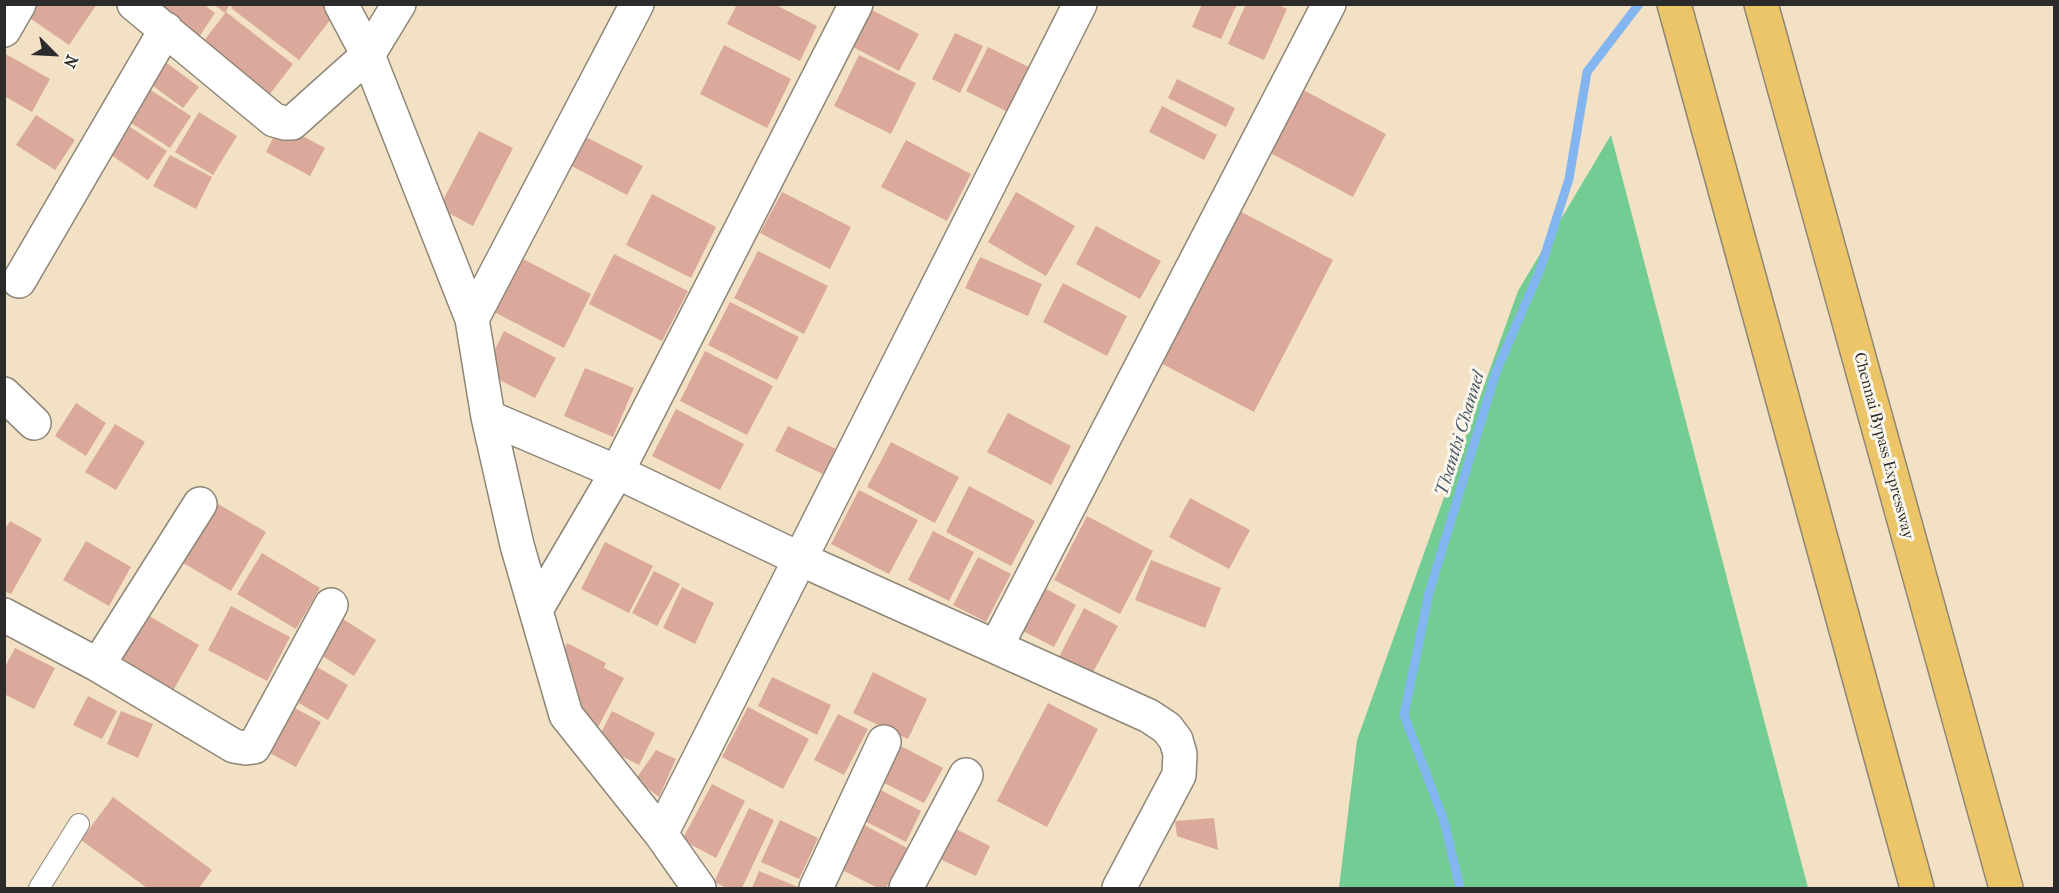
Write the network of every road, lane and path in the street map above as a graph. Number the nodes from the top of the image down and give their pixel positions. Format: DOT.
graph roads {
  1 [pos="19,4"];
  2 [pos="134,4"];
  3 [pos="341,4"];
  4 [pos="399,4"];
  5 [pos="637,4"];
  6 [pos="855,4"];
  7 [pos="1080,4"];
  8 [pos="1674,4"];
  9 [pos="1761,4"];
  10 [pos="1316,9"];
  11 [pos="166,29"];
  12 [pos="4,30"];
  13 [pos="368,55"];
  14 [pos="19,281"];
  15 [pos="472,319"];
  16 [pos="4,394"];
  17 [pos="488,417"];
  18 [pos="34,423"];
  19 [pos="616,472"];
  20 [pos="200,504"];
  21 [pos="800,559"];
  22 [pos="331,605"];
  23 [pos="537,608"];
  24 [pos="4,615"];
  25 [pos="996,647"];
  26 [pos="98,665"];
  27 [pos="884,742"];
  28 [pos="966,775"];
  29 [pos="79,824"];
  30 [pos="661,834"];
  31 [pos="39,888"];
  32 [pos="699,888"];
  33 [pos="816,888"];
  34 [pos="906,888"];
  35 [pos="1119,888"];
  36 [pos="1917,888"];
  37 [pos="2006,888"];
  1 -- 12 [label="street"];
  2 -- 11 [label="street"];
  3 -- 13 [label="street"];
  4 -- 13 [label="street"];
  5 -- 15 [label="street"];
  6 -- 19 [label="street"];
  7 -- 21 [label="street"];
  8 -- 36 [label="highway"];
  9 -- 37 [label="highway, Chennai Bypass Expressway"];
  10 -- 25 [label="street"];
  11 -- 13 [label="street"];
  11 -- 14 [label="street"];
  13 -- 15 [label="street"];
  15 -- 17 [label="street"];
  16 -- 18 [label="street"];
  17 -- 19 [label="street"];
  17 -- 23 [label="street"];
  19 -- 21 [label="street"];
  19 -- 23 [label="street"];
  20 -- 26 [label="street"];
  21 -- 25 [label="street"];
  21 -- 30 [label="street"];
  22 -- 26 [label="street"];
  23 -- 30 [label="street"];
  24 -- 26 [label="street"];
  25 -- 35 [label="street"];
  27 -- 33 [label="street"];
  28 -- 34 [label="street"];
  29 -- 31 [label="lane"];
  30 -- 32 [label="street"];
}
